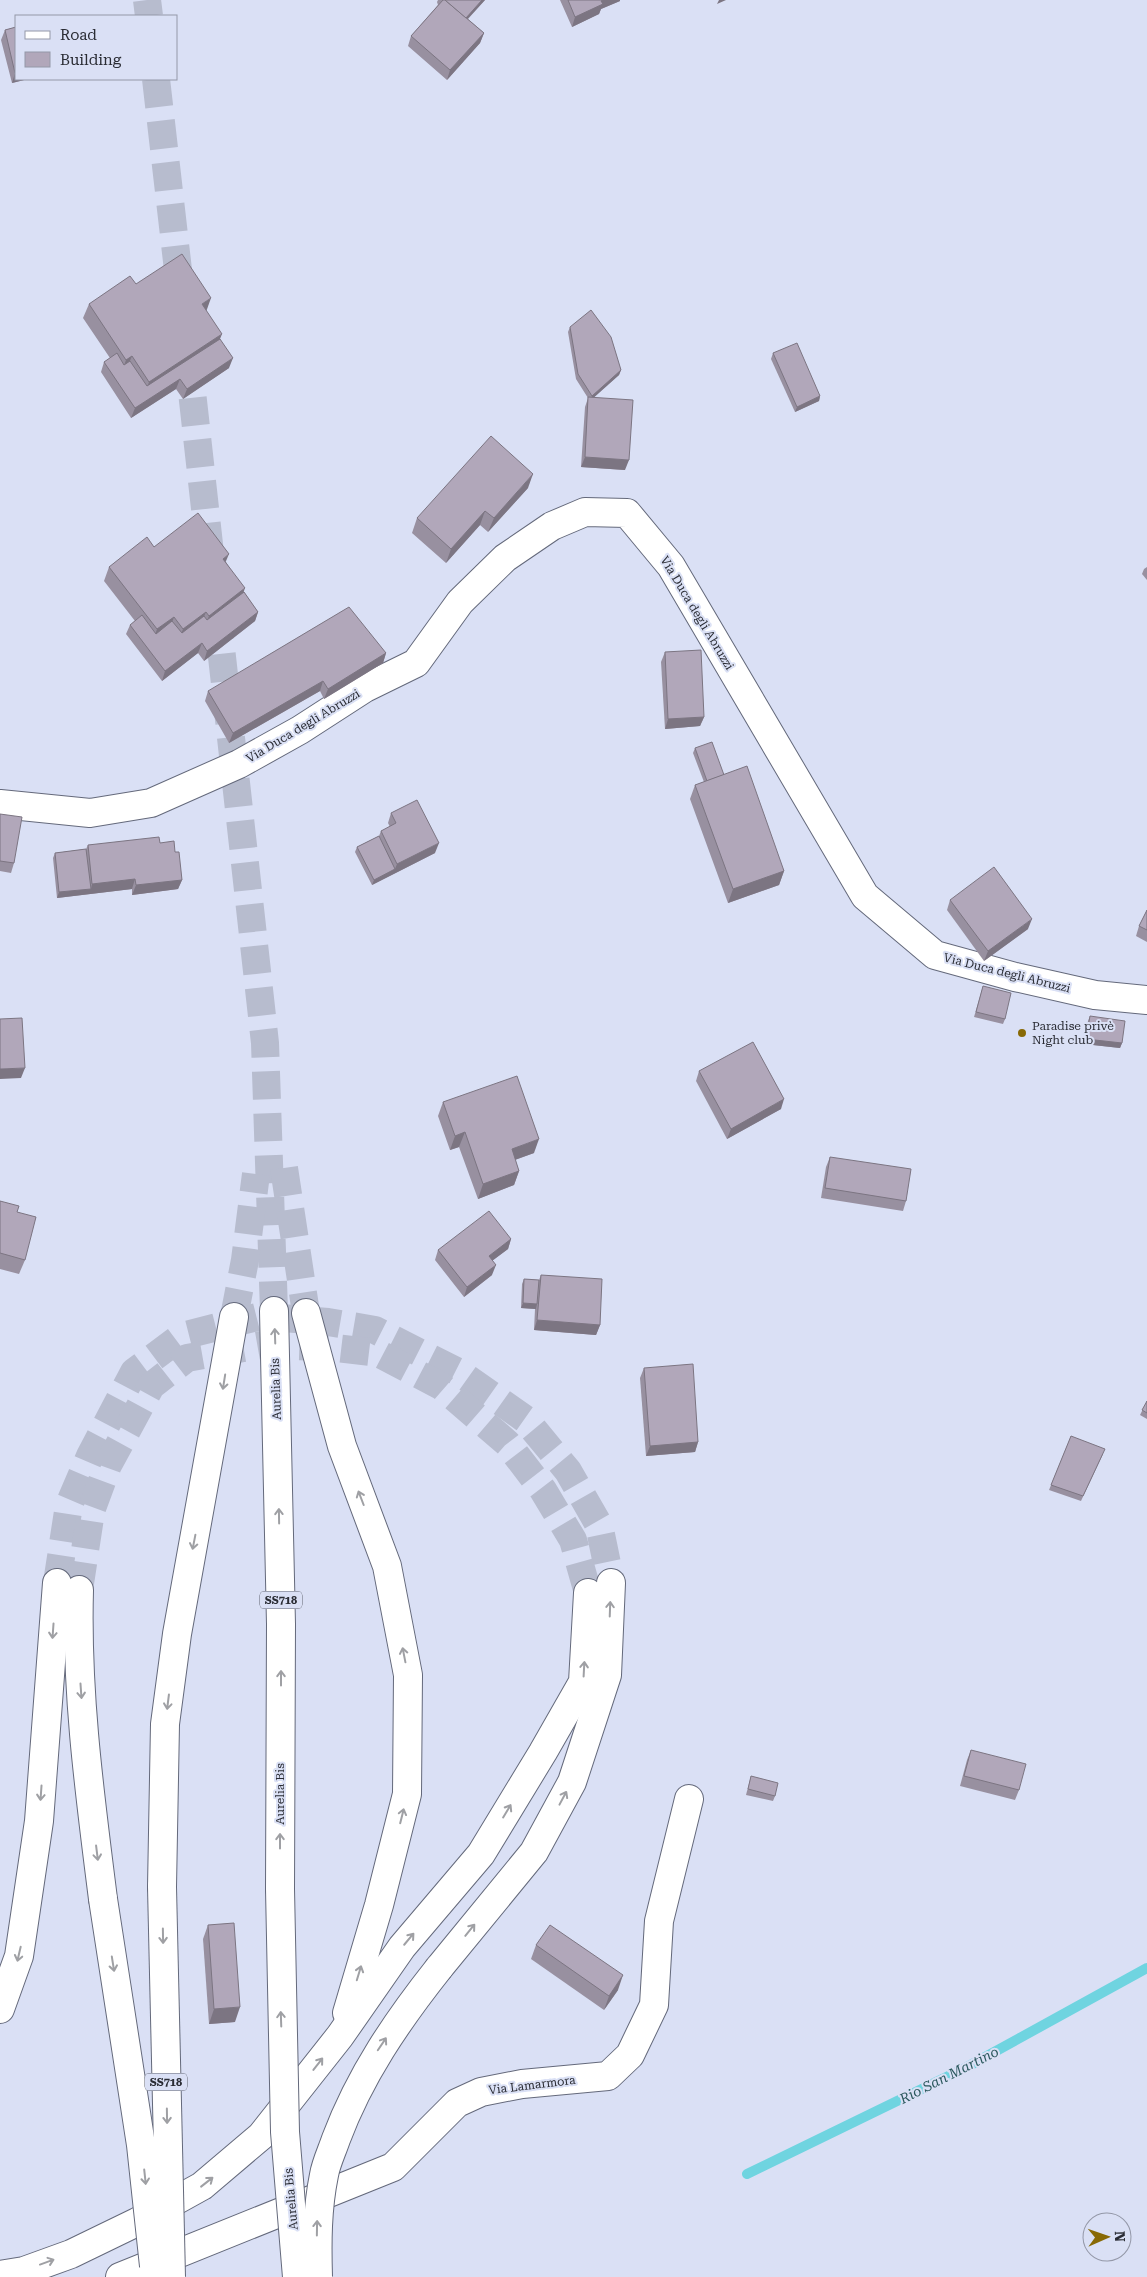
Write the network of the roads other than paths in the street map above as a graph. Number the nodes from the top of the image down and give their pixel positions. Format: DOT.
graph roads {
  1 [pos="0,804"];
  2 [pos="1147,1000"];
  3 [pos="274,1311"];
  4 [pos="306,1313"];
  5 [pos="234,1317"];
  6 [pos="689,1800"];
  7 [pos="0,2009"];
  8 [pos="340,2036"];
  9 [pos="0,2275"];
  10 [pos="120,2277"];
  11 [pos="155,2277"];
  12 [pos="171,2277"];
  13 [pos="297,2277"];
  14 [pos="318,2277"];
  1 -- 2 [label="main road, Via Duca degli Abruzzi"];
  13 -- 3 [label="main road, Aurelia Bis / SS718, one-way, bridge"];
  8 -- 4 [label="main road, one-way"];
  5 -- 12 [label="main road, SS718, one-way, bridge"];
  6 -- 10 [label="main road, Via Lamarmora"];
  7 -- 11 [label="main road, one-way, bridge"];
  9 -- 8 [label="main road, one-way"];
  8 -- 14 [label="main road, bridge"];
}
